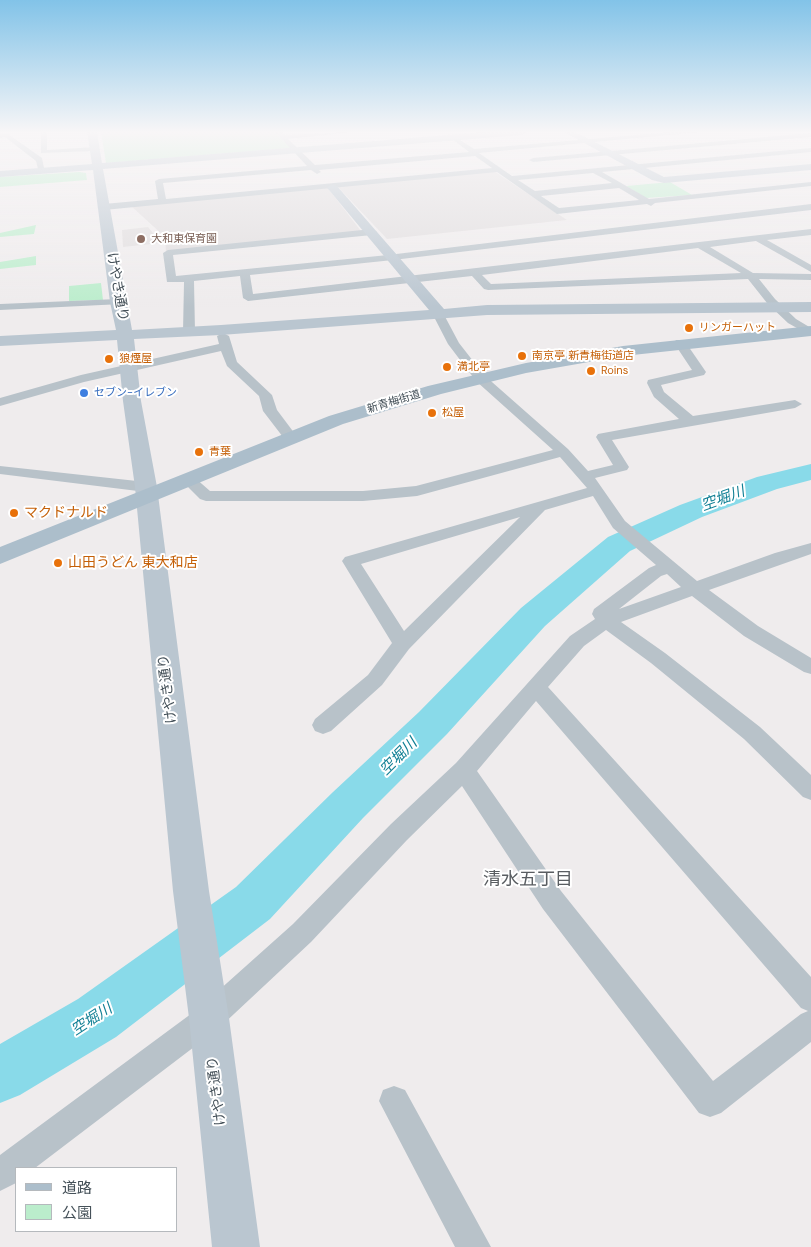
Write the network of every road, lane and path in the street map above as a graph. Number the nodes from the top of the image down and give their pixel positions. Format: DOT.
graph roads {
  1 [pos="101,190"];
  2 [pos="160,190"];
  3 [pos="284,190"];
  4 [pos="335,190"];
  5 [pos="527,190"];
  6 [pos="569,190"];
  7 [pos="629,190"];
  8 [pos="751,190"];
  9 [pos="532,194"];
  10 [pos="162,201"];
  11 [pos="647,201"];
  12 [pos="104,207"];
  13 [pos="811,207"];
  14 [pos="660,208"];
  15 [pos="672,215"];
  16 [pos="684,222"];
  17 [pos="372,232"];
  18 [pos="811,232"];
  19 [pos="305,239"];
  20 [pos="759,239"];
  21 [pos="498,243"];
  22 [pos="722,243"];
  23 [pos="701,246"];
  24 [pos="393,256"];
  25 [pos="811,256"];
  26 [pos="791,257"];
  27 [pos="321,265"];
  28 [pos="524,267"];
  29 [pos="811,269"];
  30 [pos="245,273"];
  31 [pos="475,273"];
  32 [pos="750,276"];
  33 [pos="811,277"];
  34 [pos="189,279"];
  35 [pos="413,280"];
  36 [pos="118,302"];
  37 [pos="0,307"];
  38 [pos="778,307"];
  39 [pos="811,307"];
  40 [pos="438,313"];
  41 [pos="221,330"];
  42 [pos="189,332"];
  43 [pos="810,332"];
  44 [pos="125,334"];
  45 [pos="0,341"];
  46 [pos="680,343"];
  47 [pos="226,346"];
  48 [pos="128,368"];
  49 [pos="480,378"];
  50 [pos="0,402"];
  51 [pos="796,404"];
  52 [pos="690,421"];
  53 [pos="291,438"];
  54 [pos="563,452"];
  55 [pos="0,470"];
  56 [pos="584,476"];
  57 [pos="189,480"];
  58 [pos="597,490"];
  59 [pos="146,492"];
  60 [pos="538,509"];
  61 [pos="811,548"];
  62 [pos="0,556"];
  63 [pos="667,566"];
  64 [pos="695,589"];
  65 [pos="606,621"];
  66 [pos="402,644"];
  67 [pos="811,667"];
  68 [pos="536,688"];
  69 [pos="323,725"];
  70 [pos="464,770"];
  71 [pos="811,790"];
  72 [pos="811,998"];
  73 [pos="207,1010"];
  74 [pos="811,1024"];
  75 [pos="394,1101"];
  76 [pos="0,1175"];
  77 [pos="236,1247"];
  78 [pos="474,1247"];
  1 -- 12 [label="street, けやき通り"];
  2 -- 10 [label="street"];
  3 -- 10 [label="street"];
  4 -- 17 [label="street"];
  5 -- 9 [label="street"];
  6 -- 9 [label="street"];
  7 -- 11 [label="street"];
  8 -- 11 [label="street"];
  9 -- 11 [label="street"];
  10 -- 12 [label="street"];
  11 -- 14 [label="street"];
  12 -- 36 [label="street, けやき通り"];
  13 -- 16 [label="street"];
  15 -- 16 [label="street"];
  16 -- 21 [label="street"];
  16 -- 22 [label="street"];
  17 -- 19 [label="street"];
  17 -- 24 [label="street"];
  18 -- 20 [label="street"];
  19 -- 27 [label="street"];
  19 -- 34 [label="street"];
  20 -- 22 [label="street"];
  20 -- 26 [label="street"];
  21 -- 24 [label="street"];
  21 -- 28 [label="street"];
  22 -- 23 [label="street"];
  23 -- 28 [label="street"];
  23 -- 32 [label="street"];
  24 -- 27 [label="street"];
  24 -- 35 [label="street"];
  25 -- 26 [label="street"];
  26 -- 29 [label="street"];
  27 -- 30 [label="street"];
  28 -- 31 [label="street"];
  30 -- 34 [label="street"];
  30 -- 35 [label="street"];
  31 -- 32 [label="street"];
  31 -- 35 [label="street"];
  32 -- 33 [label="street"];
  32 -- 38 [label="street"];
  34 -- 42 [label="street"];
  35 -- 40 [label="street"];
  36 -- 37 [label="street"];
  36 -- 44 [label="street, けやき通り"];
  38 -- 39 [label="street"];
  38 -- 40 [label="street"];
  38 -- 43 [label="street"];
  40 -- 41 [label="street"];
  40 -- 49 [label="street"];
  41 -- 42 [label="street"];
  41 -- 47 [label="street"];
  42 -- 44 [label="street"];
  43 -- 46 [label="main road, 新青梅街道"];
  44 -- 45 [label="street"];
  44 -- 48 [label="street, けやき通り"];
  46 -- 49 [label="main road, 新青梅街道"];
  46 -- 52 [label="street"];
  47 -- 48 [label="street"];
  47 -- 53 [label="street"];
  48 -- 50 [label="street"];
  48 -- 59 [label="street, けやき通り"];
  49 -- 53 [label="main road, 新青梅街道"];
  49 -- 54 [label="street"];
  51 -- 52 [label="street"];
  52 -- 56 [label="street"];
  53 -- 57 [label="main road, 新青梅街道"];
  54 -- 56 [label="street"];
  54 -- 57 [label="street"];
  55 -- 59 [label="street"];
  56 -- 58 [label="street"];
  57 -- 59 [label="main road, 新青梅街道"];
  58 -- 60 [label="street"];
  58 -- 63 [label="street"];
  59 -- 62 [label="main road, 新青梅街道"];
  59 -- 73 [label="street, けやき通り"];
  60 -- 66 [label="street"];
  60 -- 66 [label="street"];
  61 -- 64 [label="street"];
  63 -- 64 [label="street"];
  63 -- 65 [label="street"];
  64 -- 65 [label="street"];
  64 -- 67 [label="street"];
  65 -- 68 [label="street"];
  65 -- 71 [label="street"];
  66 -- 69 [label="street"];
  68 -- 70 [label="street"];
  68 -- 72 [label="street"];
  70 -- 73 [label="street"];
  70 -- 74 [label="street"];
  73 -- 76 [label="street"];
  73 -- 77 [label="street, けやき通り"];
  75 -- 78 [label="street"];
}
